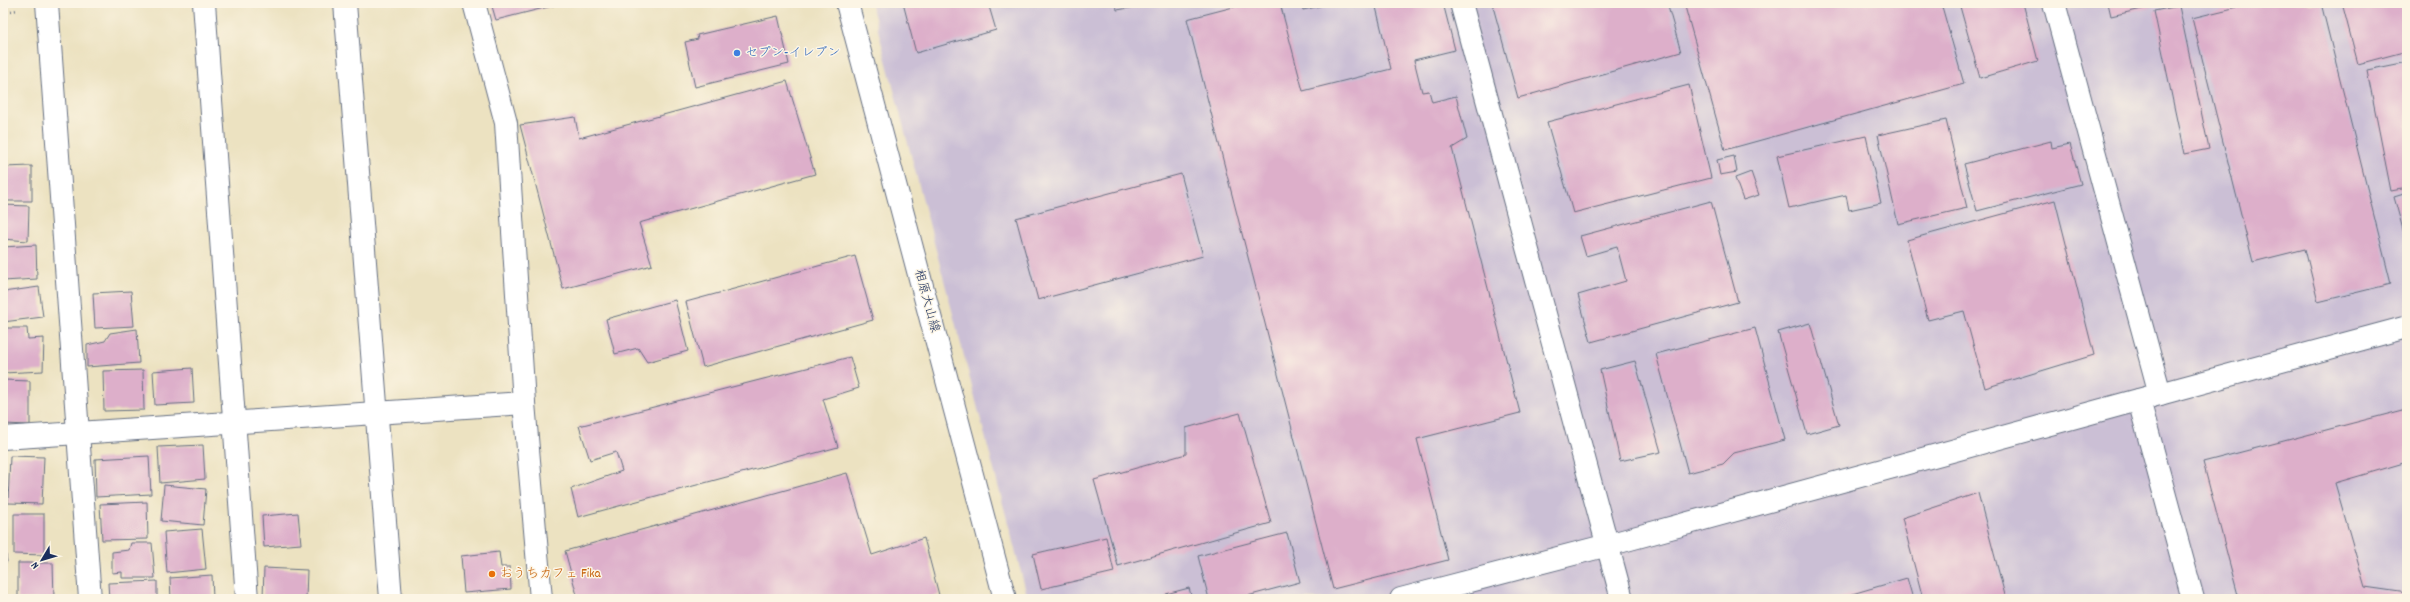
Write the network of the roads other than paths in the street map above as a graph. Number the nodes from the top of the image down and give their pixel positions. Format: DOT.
graph roads {
  1 [pos="48,3"];
  2 [pos="204,3"];
  3 [pos="345,3"];
  4 [pos="474,3"];
  5 [pos="847,3"];
  6 [pos="1461,3"];
  7 [pos="2054,3"];
  8 [pos="2407,327"];
  9 [pos="2160,394"];
  10 [pos="2139,400"];
  11 [pos="524,403"];
  12 [pos="376,413"];
  13 [pos="234,422"];
  14 [pos="78,433"];
  15 [pos="3,438"];
  16 [pos="1608,545"];
  17 [pos="90,599"];
  18 [pos="247,599"];
  19 [pos="391,599"];
  20 [pos="541,599"];
  21 [pos="1005,599"];
  22 [pos="1401,599"];
  23 [pos="1622,599"];
  24 [pos="2194,599"];
  1 -- 14 [label="street"];
  2 -- 13 [label="street"];
  3 -- 12 [label="street"];
  4 -- 11 [label="street"];
  5 -- 21 [label="street, 相原大山線"];
  6 -- 16 [label="street"];
  7 -- 9 [label="street"];
  8 -- 9 [label="street"];
  9 -- 10 [label="street"];
  10 -- 16 [label="street"];
  10 -- 24 [label="street"];
  11 -- 12 [label="street"];
  11 -- 20 [label="street"];
  12 -- 13 [label="street"];
  12 -- 19 [label="street"];
  13 -- 14 [label="street"];
  13 -- 18 [label="street"];
  14 -- 15 [label="street"];
  14 -- 17 [label="street"];
  16 -- 22 [label="street"];
  16 -- 23 [label="street"];
}
